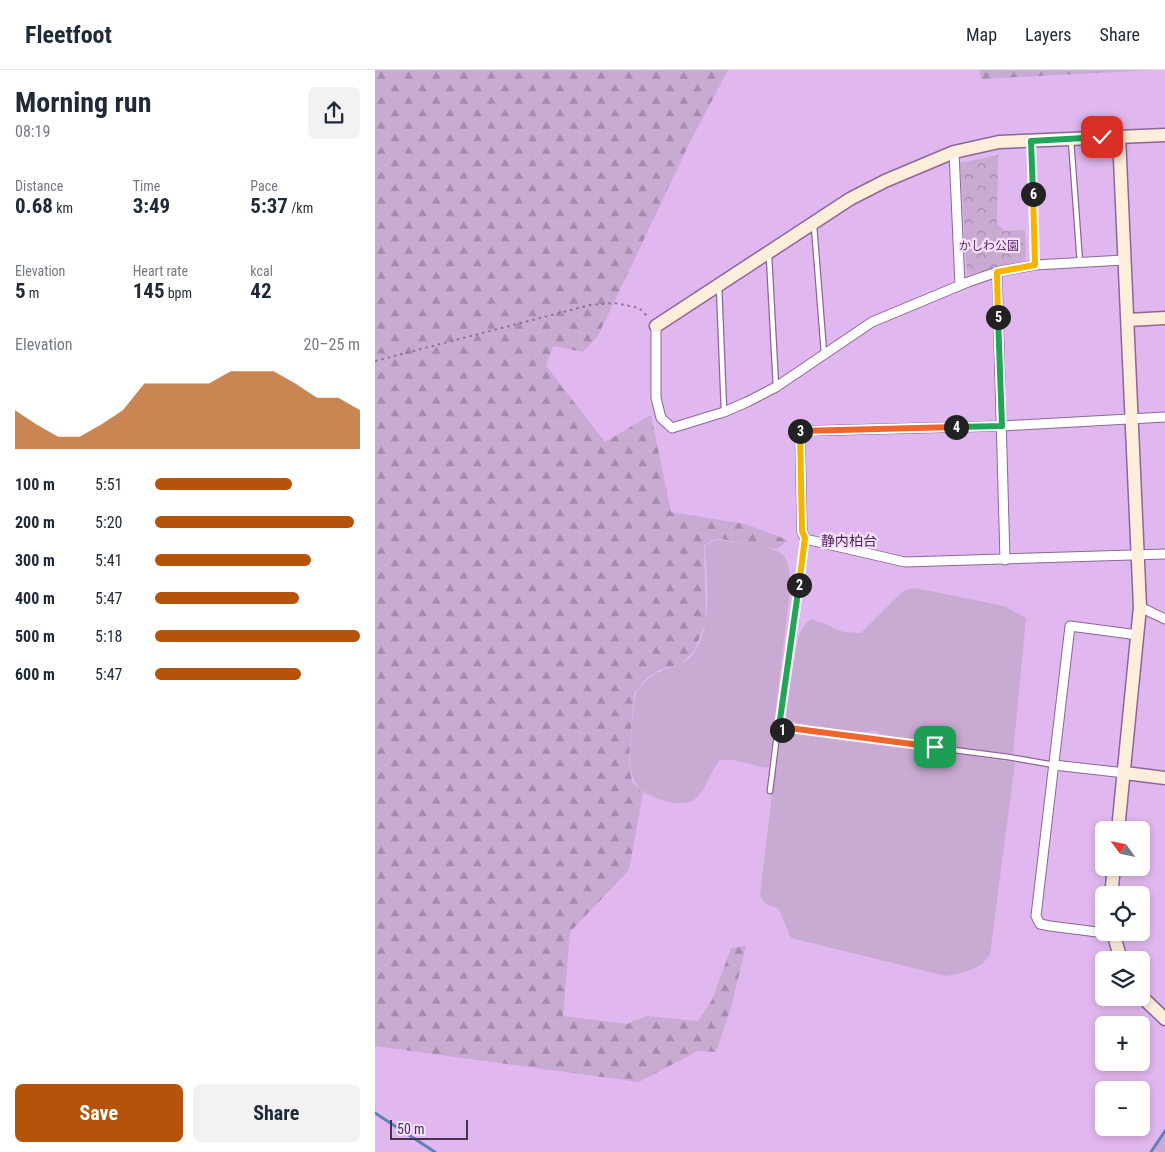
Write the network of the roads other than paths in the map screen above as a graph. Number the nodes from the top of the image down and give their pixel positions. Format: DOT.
graph roads {
  1 [pos="1165,135"];
  2 [pos="1119,136"];
  3 [pos="1071,139"];
  4 [pos="1031,141"];
  5 [pos="954,152"];
  6 [pos="813,222"];
  7 [pos="769,252"];
  8 [pos="1124,260"];
  9 [pos="1080,263"];
  10 [pos="1035,265"];
  11 [pos="997,272"];
  12 [pos="719,284"];
  13 [pos="960,285"];
  14 [pos="1165,318"];
  15 [pos="1127,320"];
  16 [pos="657,326"];
  17 [pos="824,353"];
  18 [pos="776,387"];
  19 [pos="724,412"];
  20 [pos="1165,417"];
  21 [pos="1132,418"];
  22 [pos="1002,426"];
  23 [pos="1165,554"];
  24 [pos="1138,555"];
  25 [pos="1005,560"];
  26 [pos="1140,607"];
  27 [pos="1165,619"];
  28 [pos="1138,635"];
  29 [pos="1054,765"];
  30 [pos="1125,773"];
  31 [pos="1165,778"];
  32 [pos="770,791"];
  33 [pos="1119,821"];
  34 [pos="1095,931"];
  35 [pos="1150,1005"];
  36 [pos="1165,1019"];
  1 -- 2 [label="street"];
  2 -- 3 [label="street"];
  2 -- 8 [label="street"];
  3 -- 4 [label="street"];
  3 -- 9 [label="lane"];
  4 -- 5 [label="street"];
  4 -- 10 [label="lane"];
  5 -- 6 [label="street"];
  5 -- 13 [label="street"];
  6 -- 7 [label="street"];
  6 -- 17 [label="lane"];
  7 -- 12 [label="street"];
  7 -- 18 [label="lane"];
  8 -- 9 [label="street"];
  8 -- 15 [label="street"];
  9 -- 10 [label="street"];
  10 -- 11 [label="street"];
  11 -- 13 [label="street"];
  11 -- 22 [label="street"];
  12 -- 16 [label="street"];
  12 -- 19 [label="lane"];
  13 -- 17 [label="street"];
  14 -- 15 [label="street"];
  15 -- 21 [label="street"];
  16 -- 19 [label="street"];
  17 -- 18 [label="street"];
  18 -- 19 [label="street"];
  20 -- 21 [label="street"];
  21 -- 22 [label="street"];
  21 -- 24 [label="street"];
  22 -- 25 [label="street"];
  22 -- 25 [label="street"];
  23 -- 24 [label="street"];
  24 -- 25 [label="street"];
  24 -- 26 [label="street"];
  26 -- 27 [label="street"];
  26 -- 28 [label="street"];
  28 -- 29 [label="street"];
  28 -- 30 [label="street"];
  29 -- 30 [label="street"];
  29 -- 32 [label="lane"];
  29 -- 34 [label="street"];
  30 -- 31 [label="street"];
  30 -- 33 [label="street"];
  35 -- 36 [label="street"];
}
